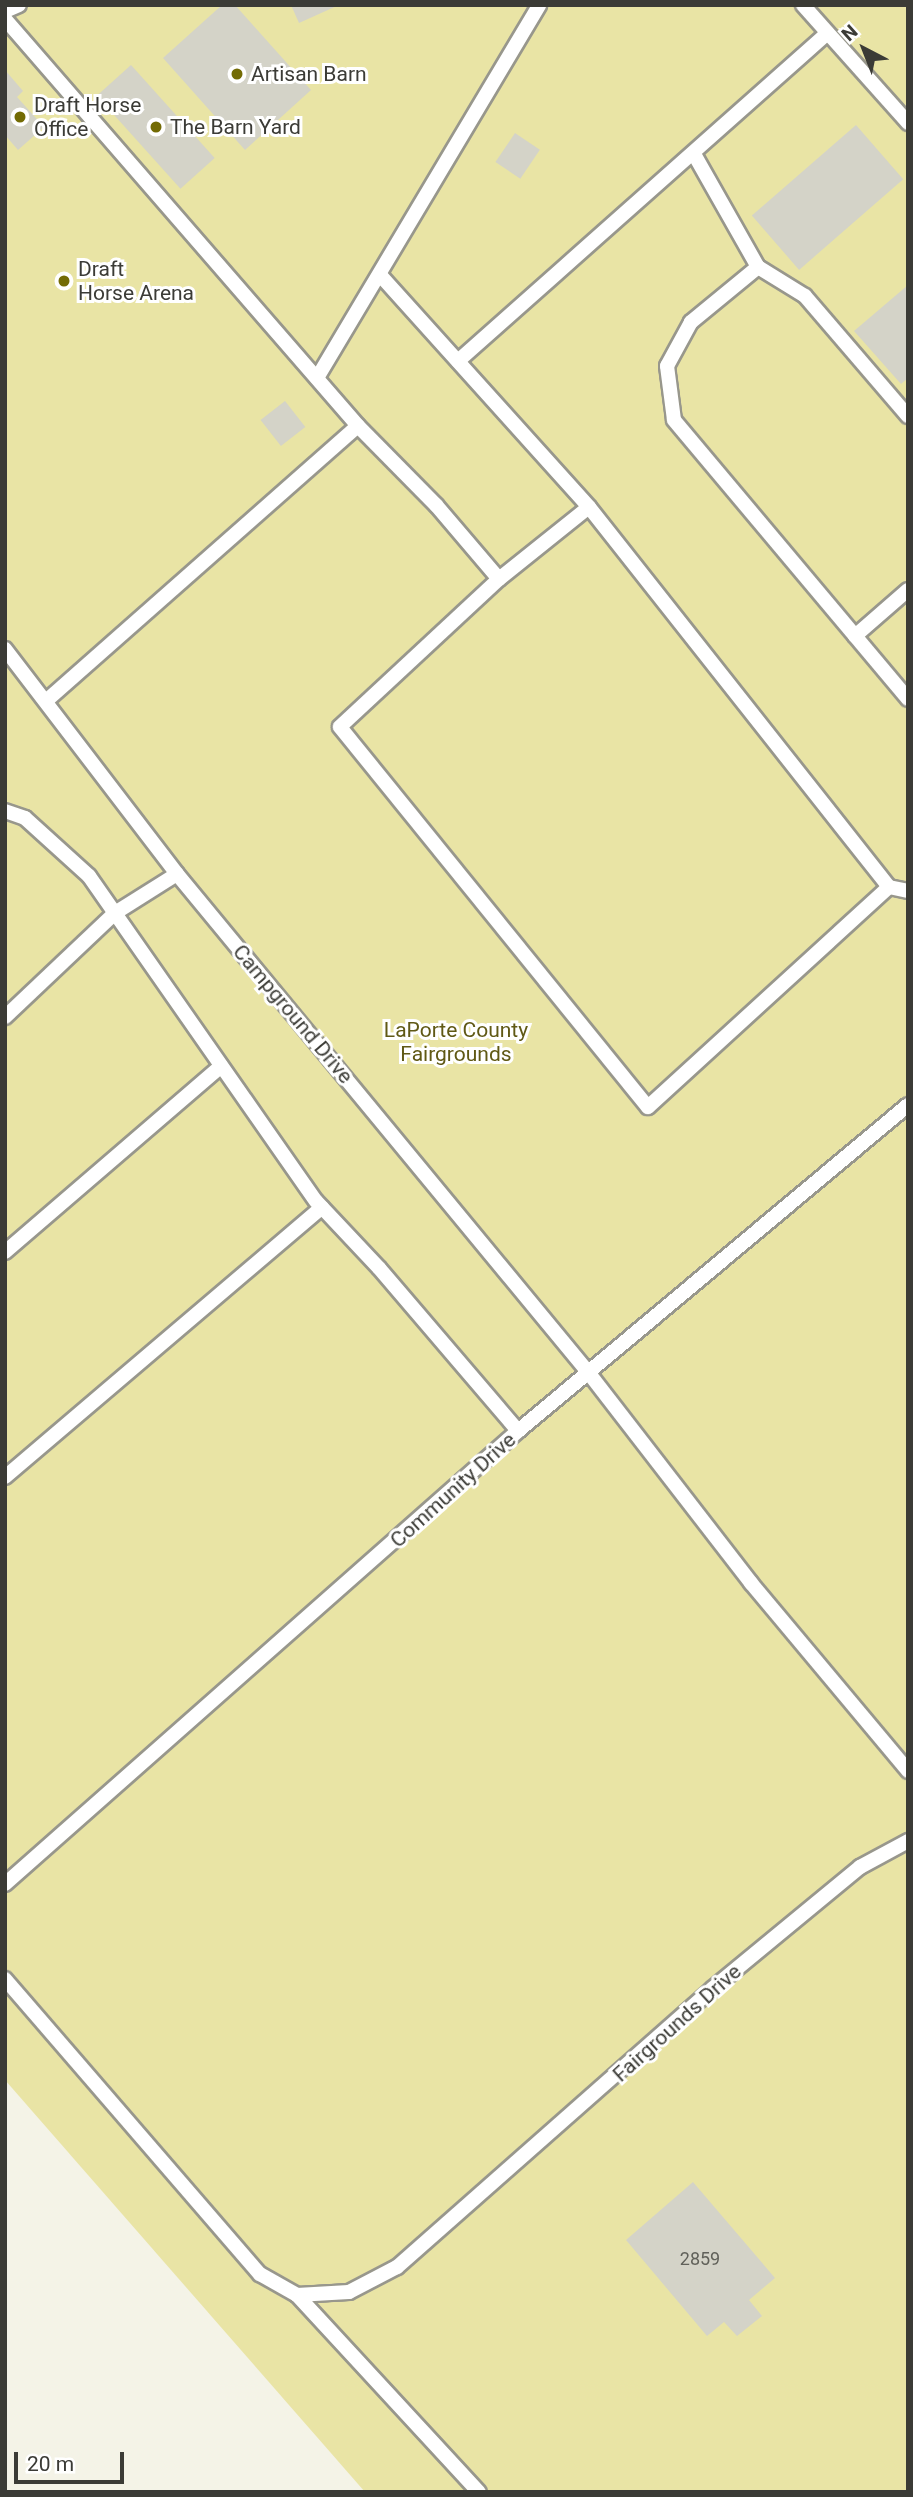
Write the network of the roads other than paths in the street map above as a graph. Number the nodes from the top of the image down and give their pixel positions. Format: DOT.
graph roads {
  1 [pos="19,5"];
  2 [pos="539,5"];
  3 [pos="803,5"];
  4 [pos="5,10"];
  5 [pos="5,19"];
  6 [pos="828,33"];
  7 [pos="908,123"];
  8 [pos="694,155"];
  9 [pos="758,267"];
  10 [pos="380,275"];
  11 [pos="458,361"];
  12 [pos="317,378"];
  13 [pos="908,416"];
  14 [pos="358,426"];
  15 [pos="589,506"];
  16 [pos="499,579"];
  17 [pos="908,590"];
  18 [pos="855,636"];
  19 [pos="5,649"];
  20 [pos="908,699"];
  21 [pos="47,700"];
  22 [pos="5,811"];
  23 [pos="177,874"];
  24 [pos="889,887"];
  25 [pos="908,891"];
  26 [pos="115,914"];
  27 [pos="5,1017"];
  28 [pos="221,1066"];
  29 [pos="908,1105"];
  30 [pos="322,1207"];
  31 [pos="5,1252"];
  32 [pos="589,1372"];
  33 [pos="518,1432"];
  34 [pos="5,1477"];
  35 [pos="908,1771"];
  36 [pos="908,1841"];
  37 [pos="5,1884"];
  38 [pos="5,1979"];
  39 [pos="298,2295"];
  40 [pos="480,2492"];
  1 -- 4 [label="lane"];
  2 -- 10 [label="lane"];
  3 -- 6 [label="lane"];
  5 -- 12 [label="lane"];
  6 -- 7 [label="lane"];
  6 -- 8 [label="lane"];
  8 -- 9 [label="lane"];
  8 -- 11 [label="lane"];
  9 -- 13 [label="lane"];
  9 -- 18 [label="lane"];
  10 -- 11 [label="lane"];
  10 -- 12 [label="lane"];
  11 -- 15 [label="lane"];
  12 -- 14 [label="lane"];
  14 -- 16 [label="lane"];
  14 -- 21 [label="lane"];
  15 -- 16 [label="lane"];
  15 -- 24 [label="lane"];
  16 -- 24 [label="lane"];
  17 -- 18 [label="lane"];
  18 -- 20 [label="lane"];
  19 -- 21 [label="lane, Campground Drive"];
  21 -- 23 [label="lane, Campground Drive"];
  22 -- 26 [label="lane"];
  23 -- 26 [label="lane"];
  23 -- 32 [label="lane, Campground Drive"];
  24 -- 25 [label="lane"];
  26 -- 27 [label="lane"];
  26 -- 28 [label="lane"];
  28 -- 30 [label="lane"];
  28 -- 31 [label="lane"];
  29 -- 32 [label="lane, Community Drive"];
  30 -- 33 [label="lane"];
  30 -- 34 [label="lane"];
  32 -- 33 [label="lane, Community Drive"];
  32 -- 35 [label="lane, Campground Drive"];
  33 -- 37 [label="lane, Community Drive"];
  36 -- 39 [label="lane, Fairgrounds Drive"];
  38 -- 39 [label="lane"];
  39 -- 40 [label="lane"];
}
